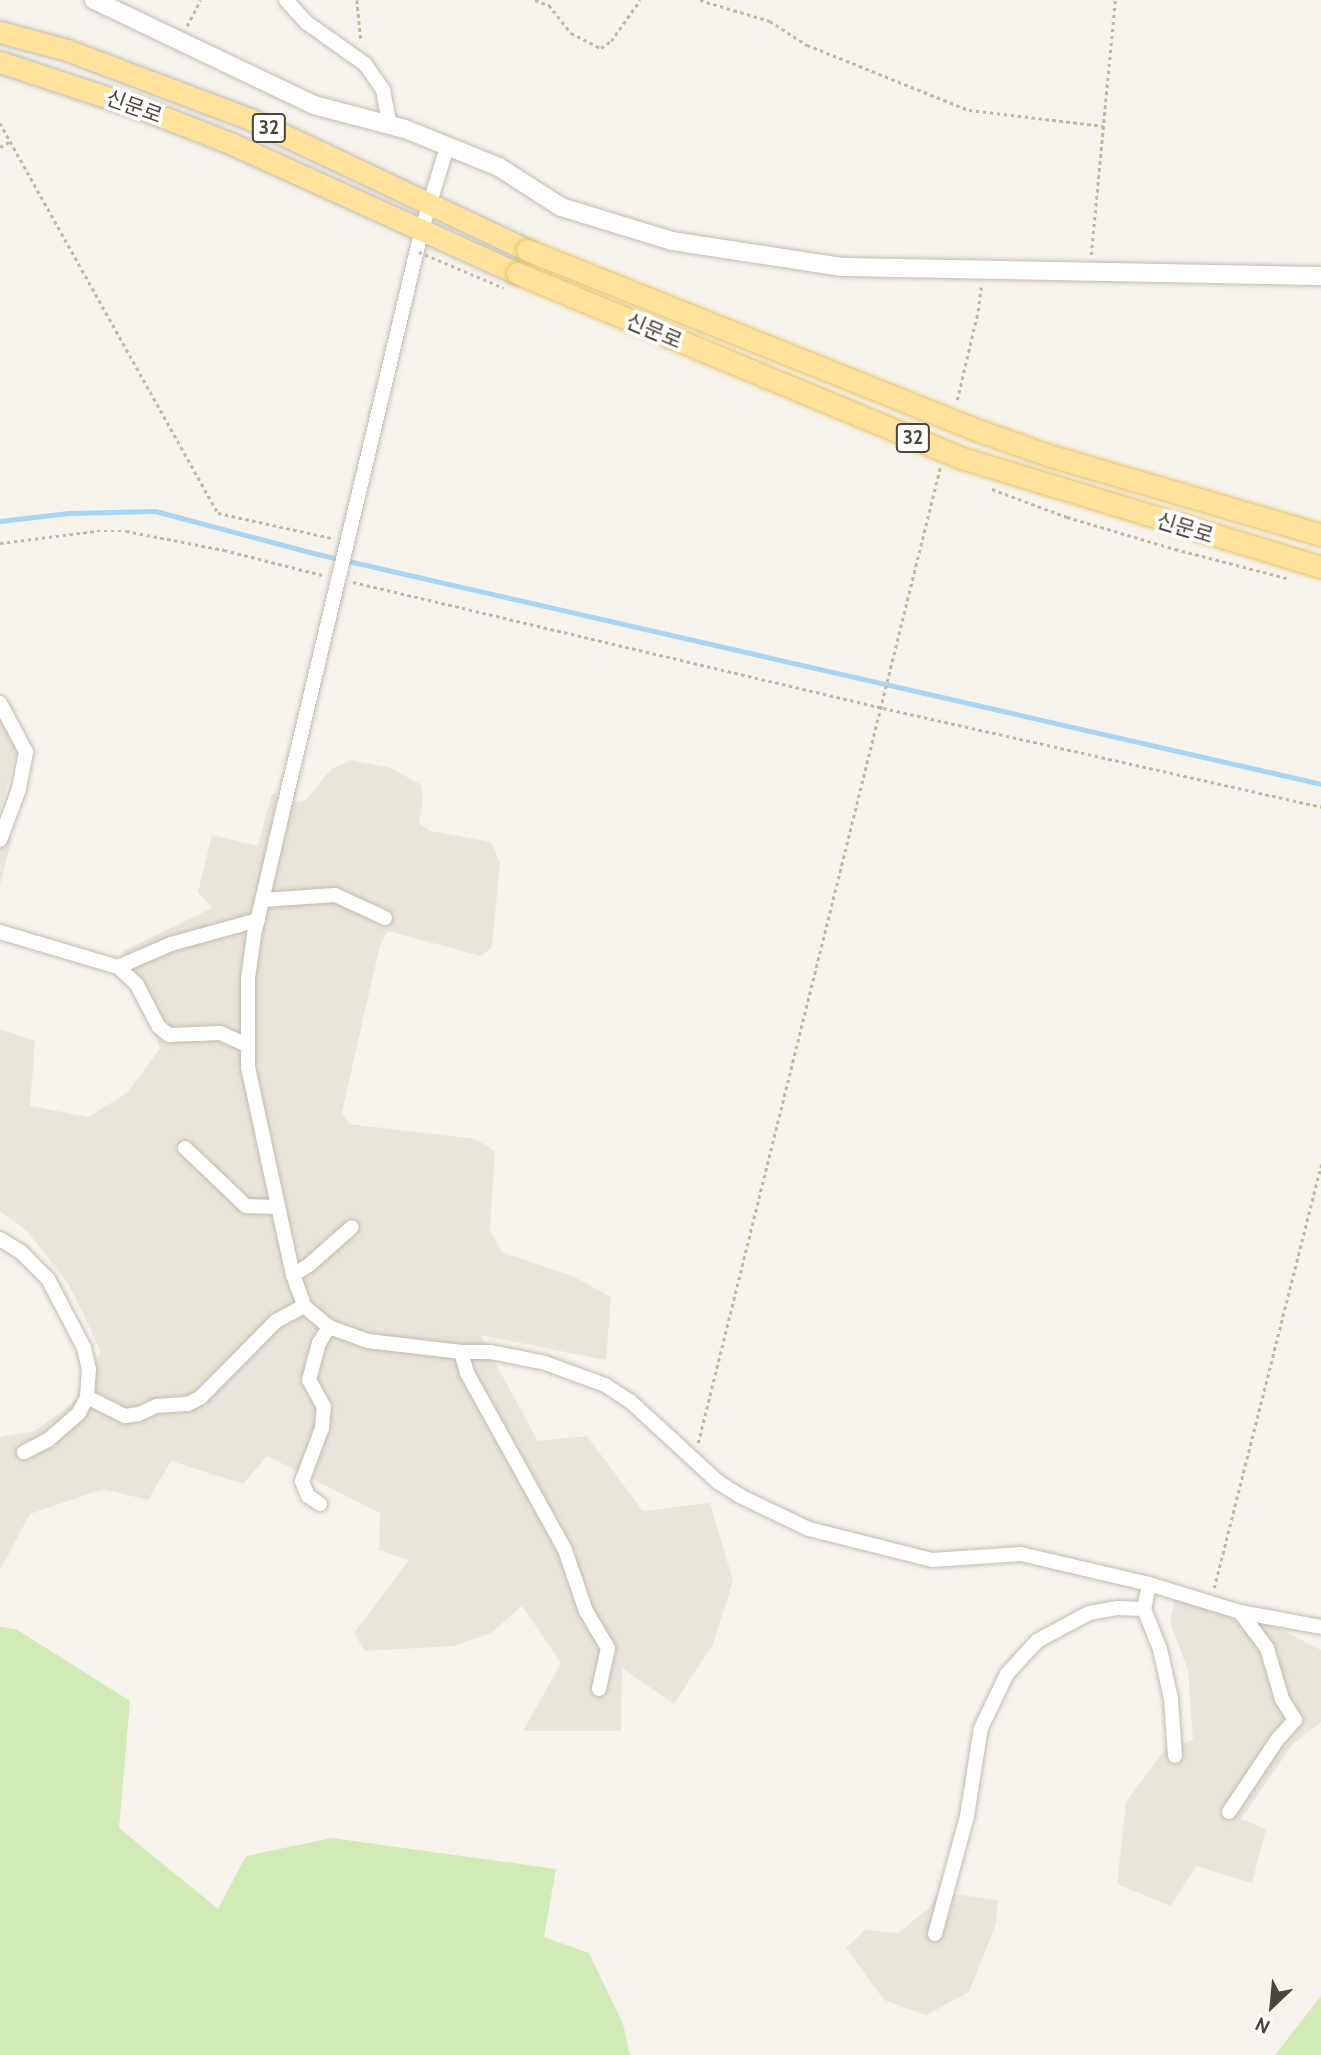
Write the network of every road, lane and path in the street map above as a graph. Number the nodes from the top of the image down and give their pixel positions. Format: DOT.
graph roads {
  1 [pos="94,0"];
  2 [pos="200,0"];
  3 [pos="286,0"];
  4 [pos="357,0"];
  5 [pos="535,0"];
  6 [pos="640,0"];
  7 [pos="700,0"];
  8 [pos="1115,0"];
  9 [pos="0,32"];
  10 [pos="177,40"];
  11 [pos="0,62"];
  12 [pos="365,64"];
  13 [pos="0,123"];
  14 [pos="390,125"];
  15 [pos="1103,126"];
  16 [pos="10,142"];
  17 [pos="0,147"];
  18 [pos="447,147"];
  19 [pos="430,204"];
  20 [pos="422,229"];
  21 [pos="1090,272"];
  22 [pos="1321,276"];
  23 [pos="1321,535"];
  24 [pos="0,542"];
  25 [pos="348,546"];
  26 [pos="1321,567"];
  27 [pos="340,575"];
  28 [pos="894,660"];
  29 [pos="0,703"];
  30 [pos="883,708"];
  31 [pos="1321,807"];
  32 [pos="0,839"];
  33 [pos="263,900"];
  34 [pos="385,918"];
  35 [pos="258,920"];
  36 [pos="0,932"];
  37 [pos="118,967"];
  38 [pos="247,1045"];
  39 [pos="185,1148"];
  40 [pos="1321,1164"];
  41 [pos="277,1207"];
  42 [pos="352,1227"];
  43 [pos="0,1238"];
  44 [pos="293,1275"];
  45 [pos="304,1306"];
  46 [pos="329,1327"];
  47 [pos="461,1352"];
  48 [pos="88,1397"];
  49 [pos="24,1452"];
  50 [pos="694,1460"];
  51 [pos="320,1504"];
  52 [pos="1149,1584"];
  53 [pos="1210,1604"];
  54 [pos="1144,1609"];
  55 [pos="1240,1612"];
  56 [pos="1321,1627"];
  57 [pos="599,1689"];
  58 [pos="1175,1756"];
  59 [pos="1229,1812"];
  60 [pos="936,1934"];
  1 -- 10 [label="street"];
  2 -- 10 [label="path"];
  3 -- 12 [label="street"];
  4 -- 12 [label="path"];
  5 -- 6 [label="path"];
  7 -- 15 [label="path"];
  8 -- 15 [label="path"];
  9 -- 19 [label="main road, 신문로 / 32"];
  10 -- 14 [label="street"];
  11 -- 20 [label="main road, 신문로 / 32"];
  12 -- 14 [label="street"];
  13 -- 16 [label="path"];
  14 -- 18 [label="street"];
  15 -- 21 [label="path"];
  16 -- 17 [label="path"];
  16 -- 25 [label="path"];
  18 -- 19 [label="street"];
  18 -- 21 [label="street"];
  19 -- 20 [label="street"];
  19 -- 23 [label="main road, 신문로 / 32, bridge"];
  20 -- 25 [label="street"];
  20 -- 26 [label="main road, 신문로 / 32, bridge"];
  21 -- 22 [label="street"];
  24 -- 27 [label="path"];
  25 -- 27 [label="street"];
  27 -- 30 [label="path"];
  27 -- 33 [label="street"];
  28 -- 30 [label="path"];
  29 -- 32 [label="street"];
  30 -- 31 [label="path"];
  30 -- 50 [label="path"];
  33 -- 34 [label="street"];
  33 -- 35 [label="street"];
  35 -- 37 [label="street"];
  35 -- 38 [label="street"];
  36 -- 37 [label="street"];
  37 -- 38 [label="street"];
  38 -- 41 [label="street"];
  39 -- 41 [label="street"];
  40 -- 53 [label="path"];
  41 -- 44 [label="street"];
  42 -- 44 [label="street"];
  43 -- 48 [label="street"];
  44 -- 45 [label="street"];
  45 -- 46 [label="street"];
  45 -- 48 [label="street"];
  46 -- 47 [label="street"];
  46 -- 51 [label="street"];
  47 -- 50 [label="street"];
  47 -- 57 [label="street"];
  48 -- 49 [label="street"];
  50 -- 52 [label="street"];
  52 -- 53 [label="street"];
  52 -- 54 [label="street"];
  53 -- 55 [label="street"];
  54 -- 58 [label="street"];
  54 -- 60 [label="street"];
  55 -- 56 [label="street"];
  55 -- 59 [label="street"];
}
